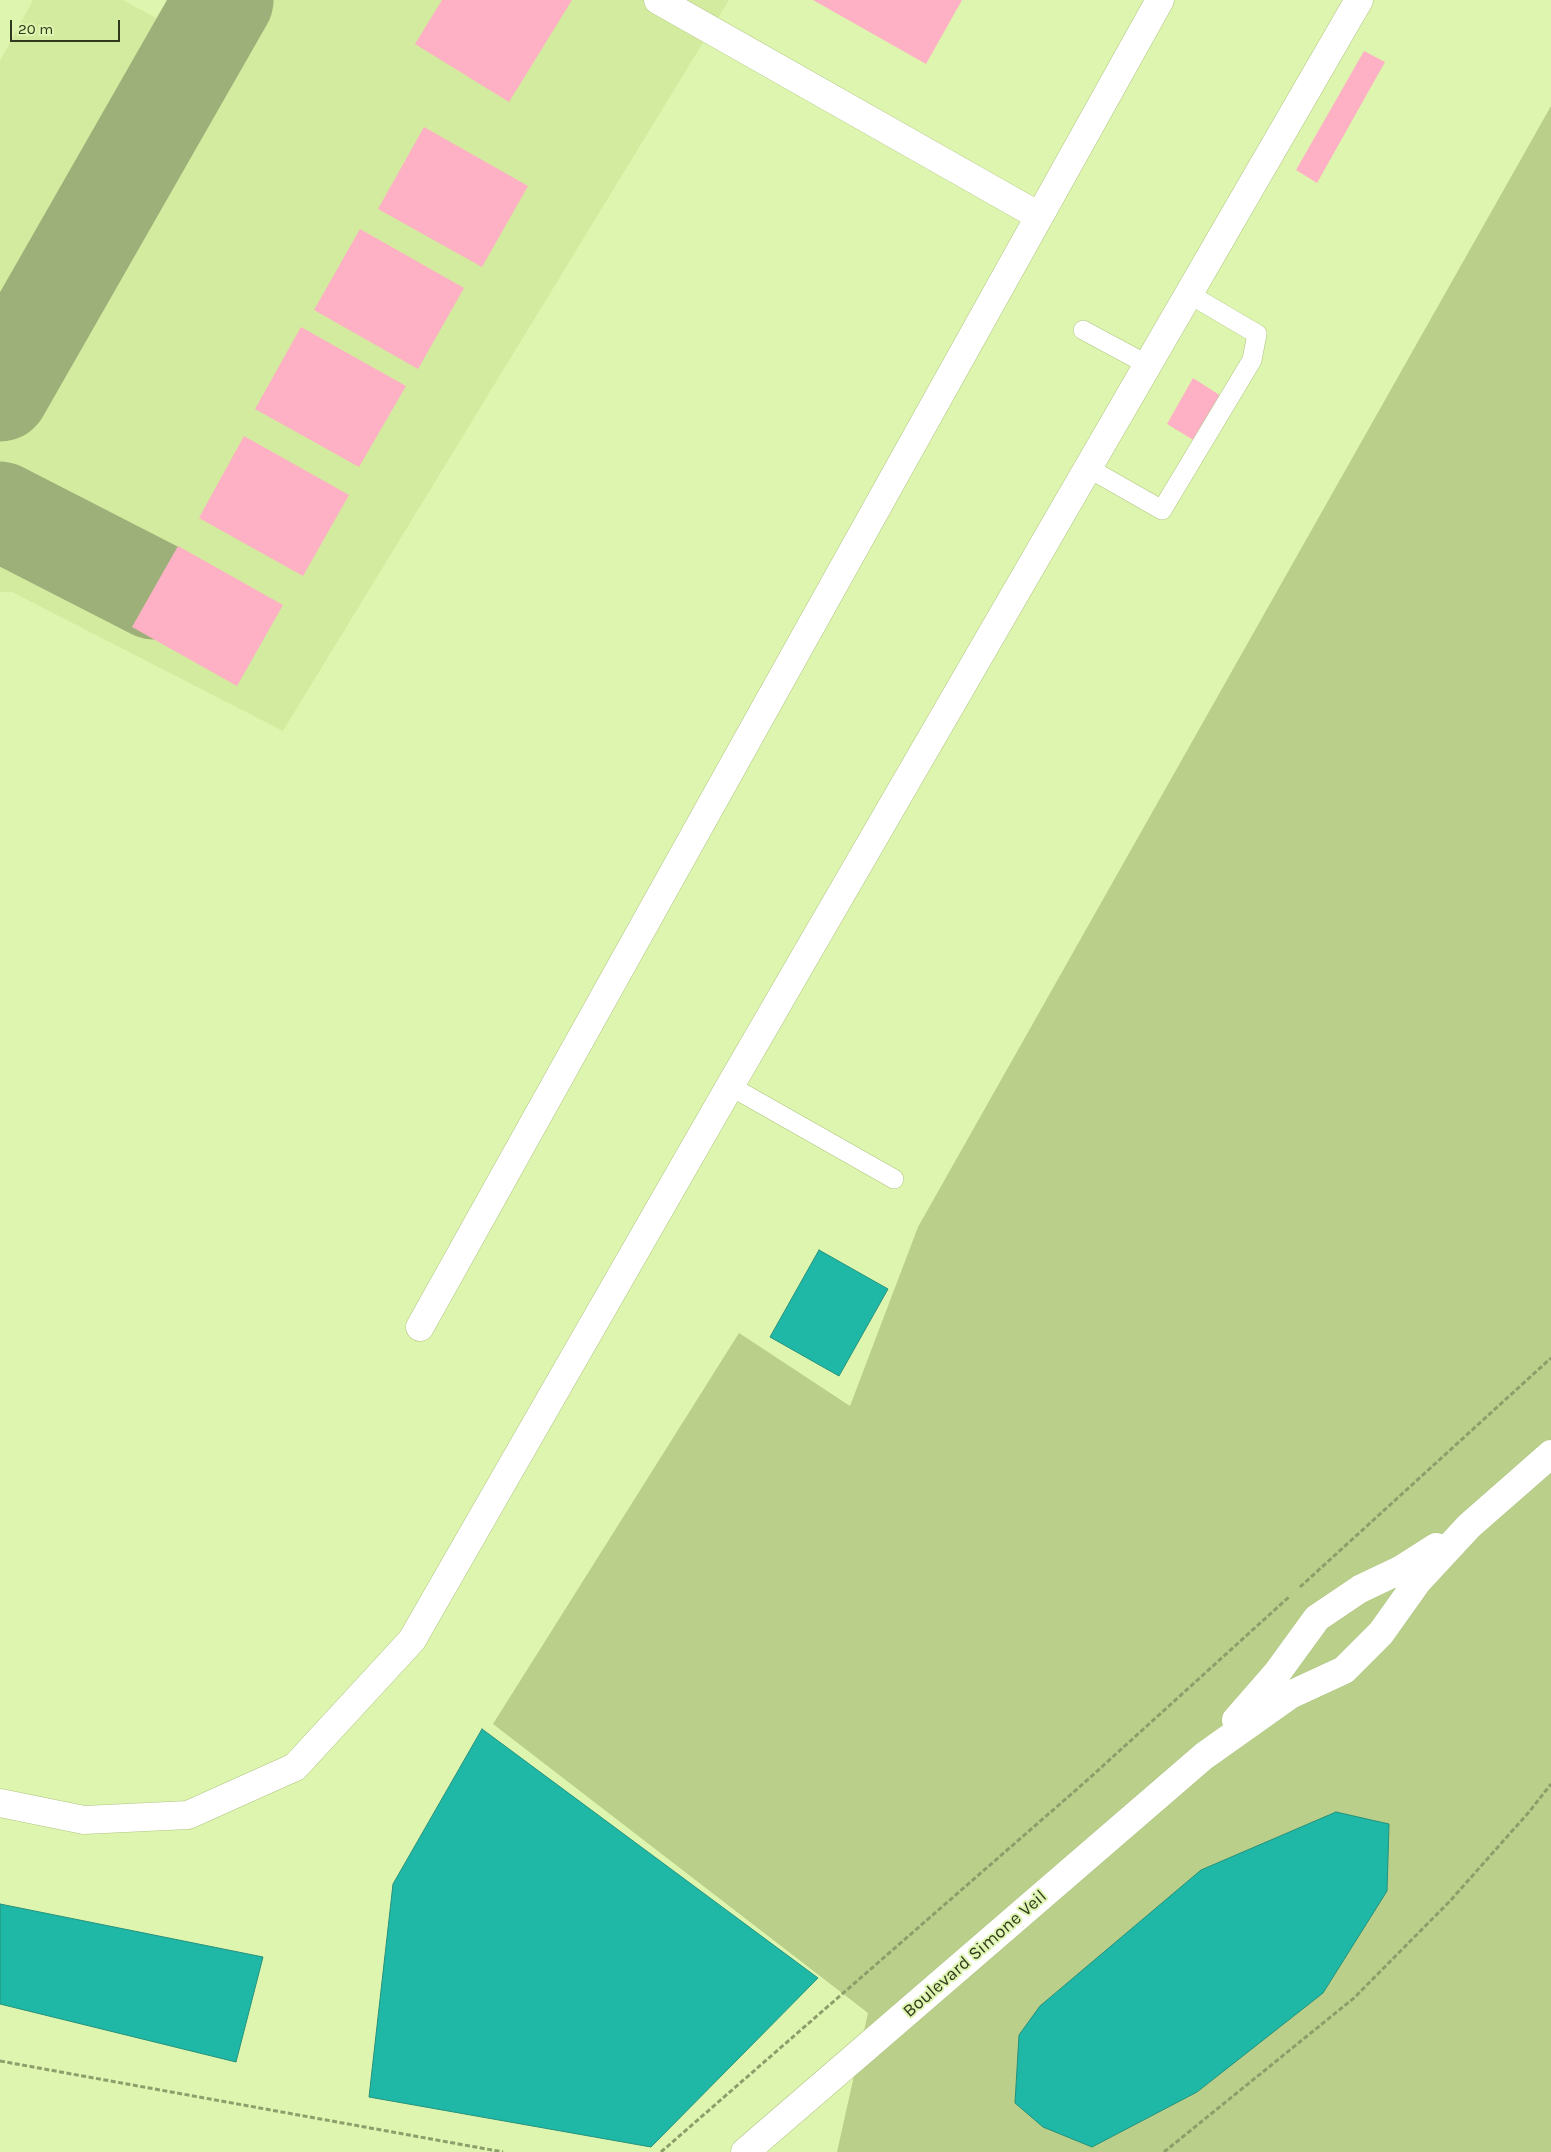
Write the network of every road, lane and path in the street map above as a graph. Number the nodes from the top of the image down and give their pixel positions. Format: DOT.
graph roads {
  1 [pos="658,0"];
  2 [pos="1160,0"];
  3 [pos="1359,0"];
  4 [pos="1039,216"];
  5 [pos="1190,294"];
  6 [pos="1083,330"];
  7 [pos="1148,365"];
  8 [pos="1090,469"];
  9 [pos="730,1086"];
  10 [pos="894,1179"];
  11 [pos="420,1327"];
  12 [pos="1551,1358"];
  13 [pos="1551,1454"];
  14 [pos="1469,1526"];
  15 [pos="1204,1756"];
  16 [pos="1551,1784"];
  17 [pos="0,1803"];
  18 [pos="0,2061"];
  19 [pos="503,2152"];
  20 [pos="661,2152"];
  21 [pos="745,2152"];
  22 [pos="1164,2152"];
  1 -- 4 [label="street"];
  2 -- 4 [label="street"];
  3 -- 5 [label="street"];
  4 -- 11 [label="street"];
  5 -- 7 [label="street"];
  5 -- 8 [label="lane"];
  6 -- 7 [label="lane"];
  7 -- 8 [label="street"];
  8 -- 9 [label="street"];
  9 -- 10 [label="lane"];
  9 -- 17 [label="street"];
  12 -- 20 [label="path"];
  13 -- 14 [label="street, Boulevard Simone Veil"];
  14 -- 15 [label="street, Boulevard Simone Veil"];
  14 -- 15 [label="street, Boulevard Simone Veil"];
  15 -- 21 [label="street, Boulevard Simone Veil"];
  16 -- 22 [label="path"];
  18 -- 19 [label="path"];
}
